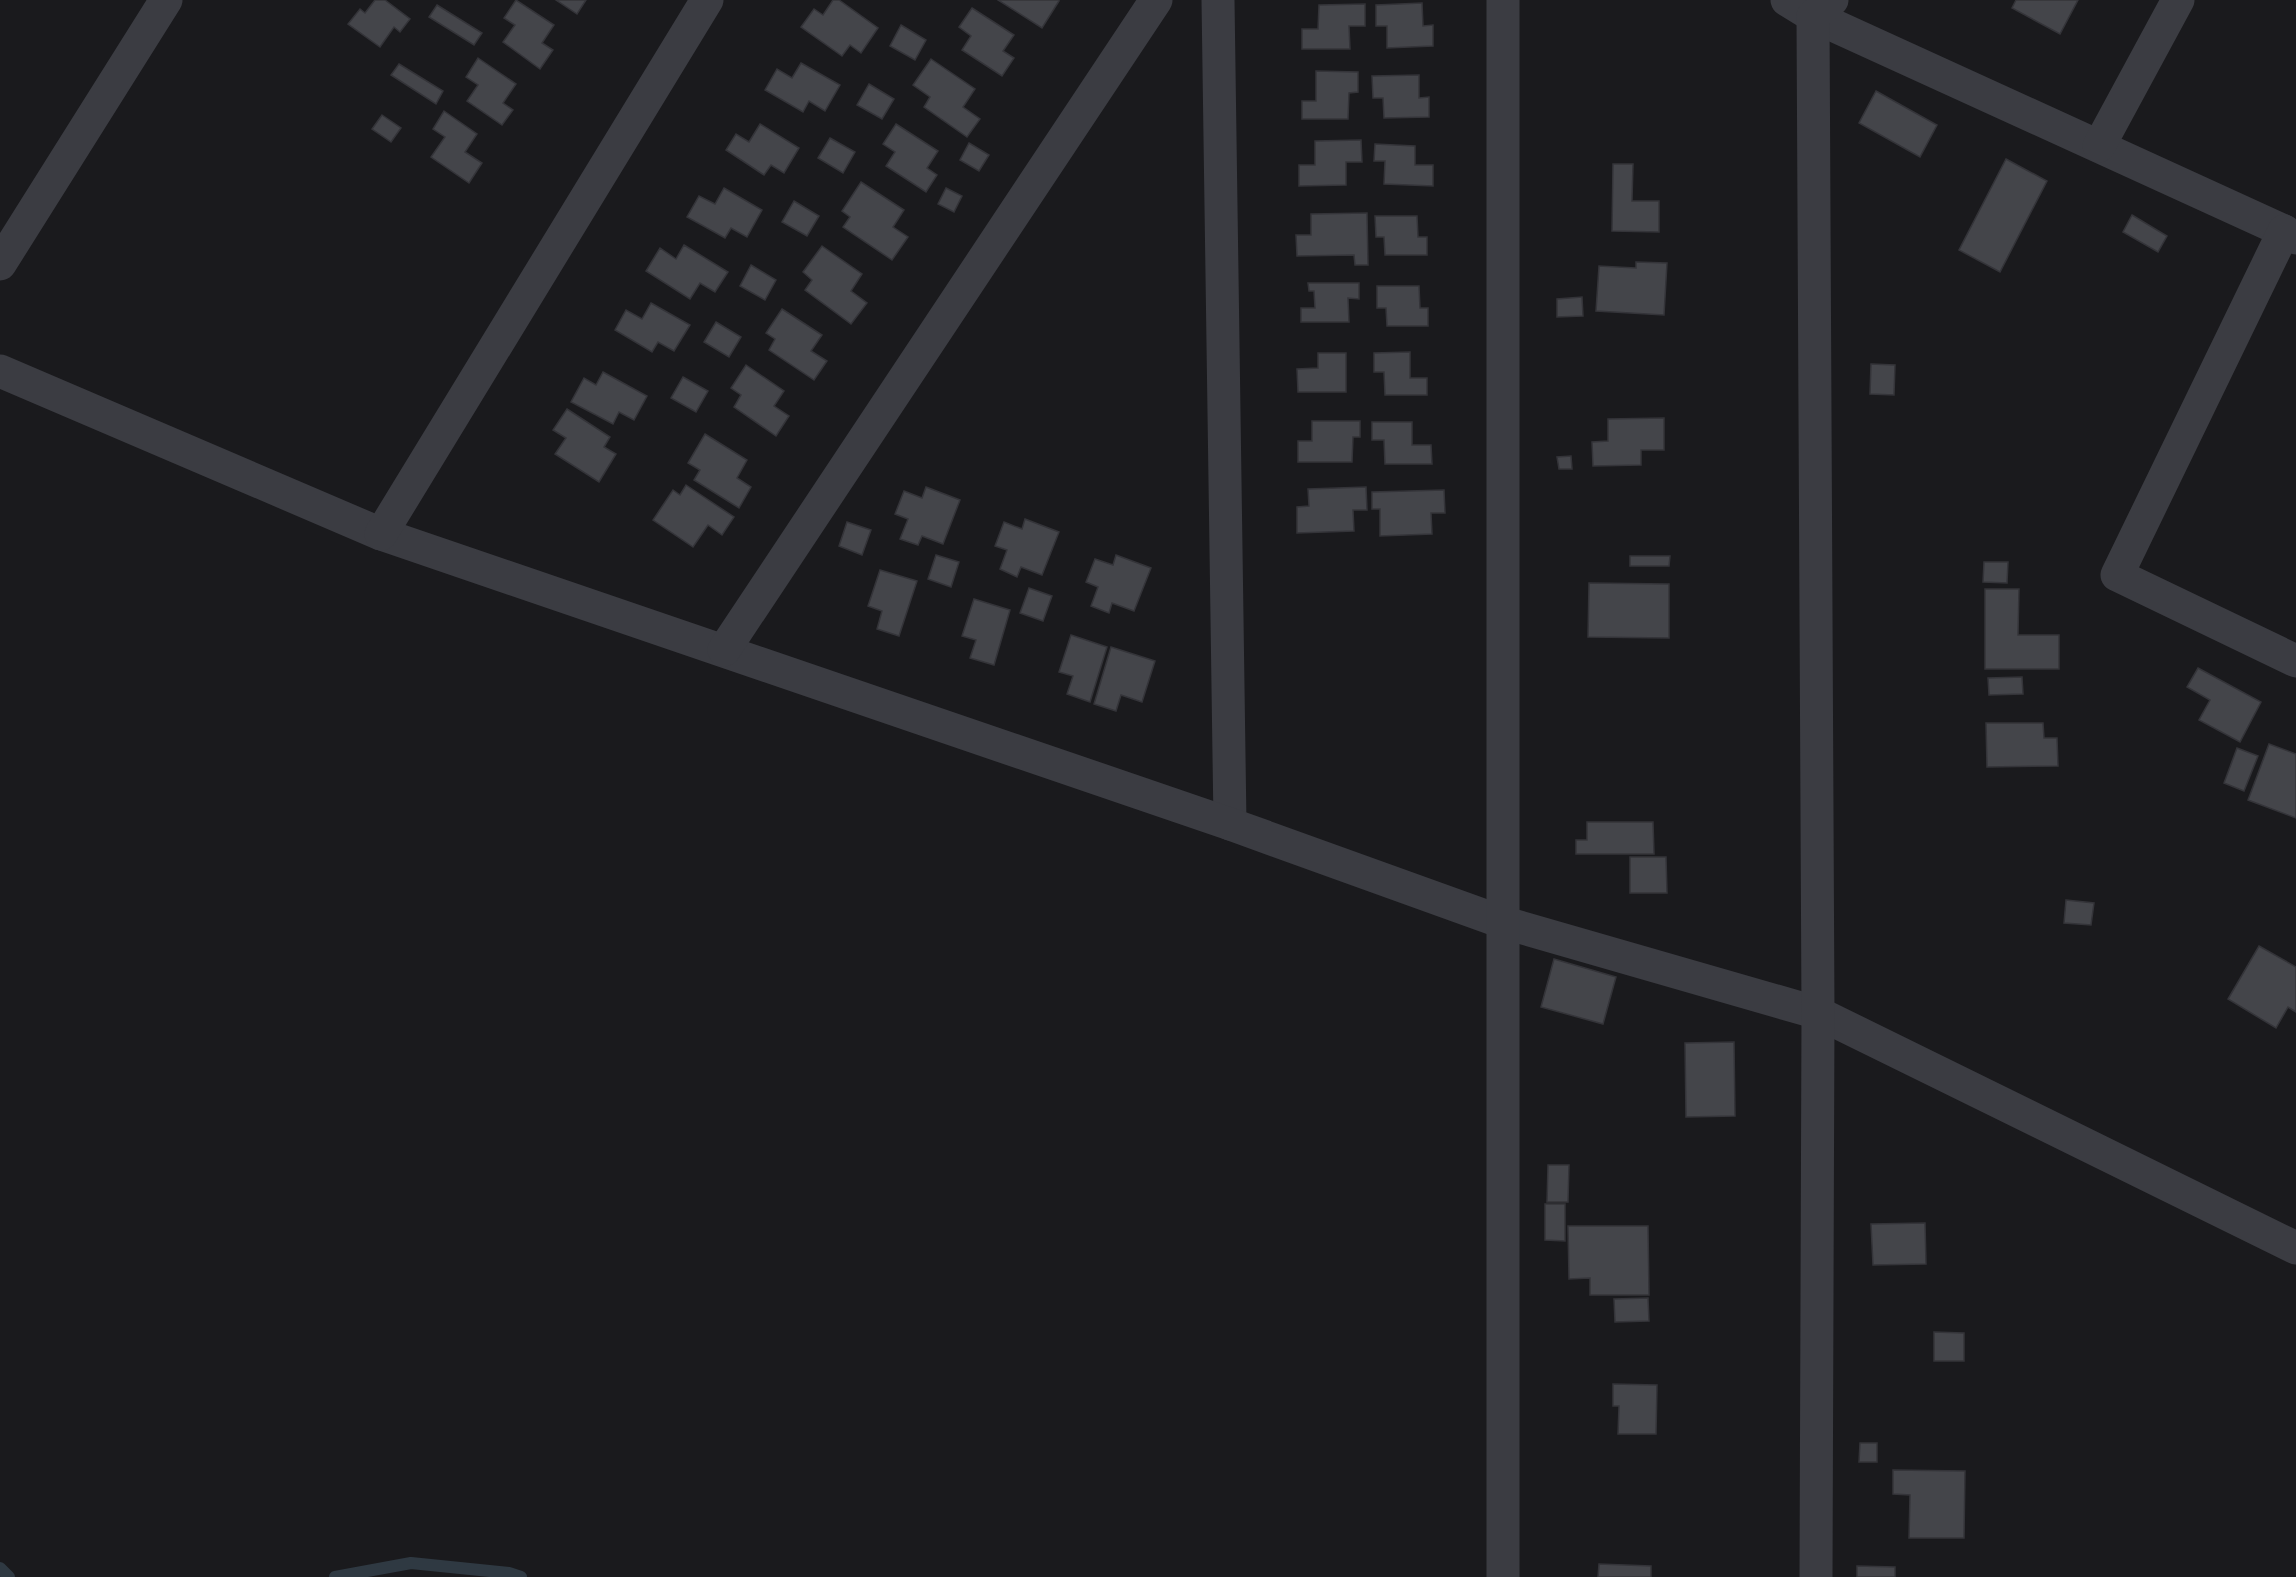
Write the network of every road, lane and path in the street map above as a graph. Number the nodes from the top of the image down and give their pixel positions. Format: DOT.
graph roads {
  1 [pos="166,0"];
  2 [pos="707,0"];
  3 [pos="1156,0"];
  4 [pos="1218,0"];
  5 [pos="1503,0"];
  6 [pos="2178,0"];
  7 [pos="1811,5"];
  8 [pos="2099,146"];
  9 [pos="2290,234"];
  10 [pos="0,264"];
  11 [pos="0,371"];
  12 [pos="381,534"];
  13 [pos="724,651"];
  14 [pos="2296,661"];
  15 [pos="1230,824"];
  16 [pos="1502,922"];
  17 [pos="1818,1013"];
  18 [pos="2296,1248"];
  19 [pos="1503,1577"];
  20 [pos="1816,1577"];
  1 -- 10 [label="street"];
  2 -- 12 [label="street"];
  3 -- 13 [label="street"];
  4 -- 15 [label="street"];
  5 -- 16 [label="street"];
  6 -- 8 [label="street"];
  7 -- 8 [label="street"];
  7 -- 17 [label="street"];
  8 -- 9 [label="street"];
  9 -- 14 [label="street"];
  11 -- 12 [label="street"];
  12 -- 13 [label="street"];
  13 -- 15 [label="street"];
  15 -- 16 [label="street"];
  16 -- 17 [label="street"];
  16 -- 19 [label="street"];
  17 -- 18 [label="street"];
  17 -- 20 [label="street"];
}
